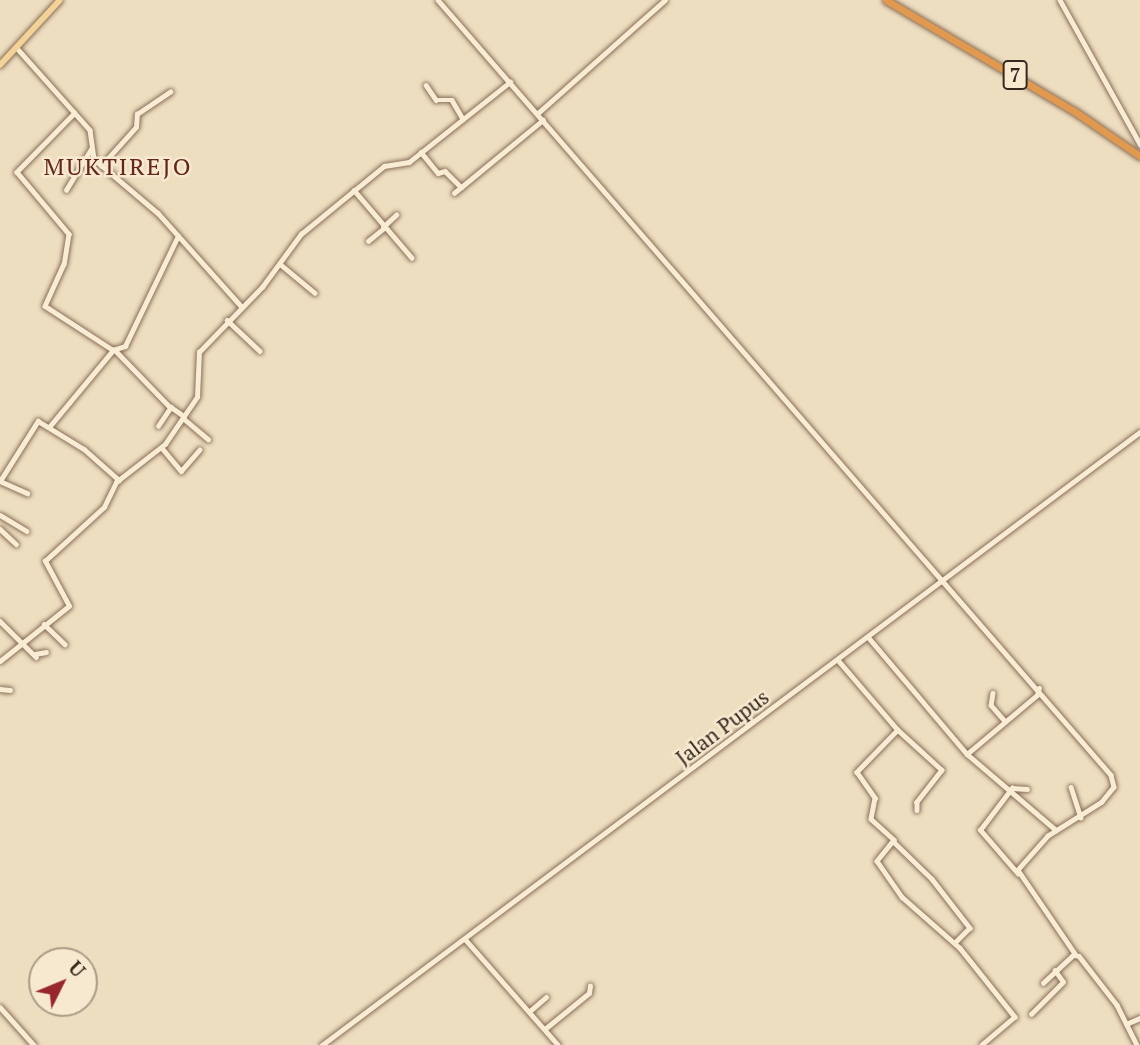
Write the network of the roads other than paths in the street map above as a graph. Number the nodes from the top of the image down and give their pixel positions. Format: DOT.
graph roads {
  1 [pos="60,0"];
  2 [pos="438,0"];
  3 [pos="665,0"];
  4 [pos="886,0"];
  5 [pos="1060,0"];
  6 [pos="16,47"];
  7 [pos="0,65"];
  8 [pos="510,82"];
  9 [pos="426,85"];
  10 [pos="170,92"];
  11 [pos="75,113"];
  12 [pos="537,114"];
  13 [pos="463,119"];
  14 [pos="543,120"];
  15 [pos="1140,144"];
  16 [pos="91,148"];
  17 [pos="421,152"];
  18 [pos="1140,156"];
  19 [pos="101,166"];
  20 [pos="461,187"];
  21 [pos="66,190"];
  22 [pos="354,190"];
  23 [pos="454,193"];
  24 [pos="397,215"];
  25 [pos="384,228"];
  26 [pos="178,236"];
  27 [pos="368,241"];
  28 [pos="412,258"];
  29 [pos="280,264"];
  30 [pos="315,293"];
  31 [pos="242,307"];
  32 [pos="227,320"];
  33 [pos="114,351"];
  34 [pos="260,351"];
  35 [pos="170,407"];
  36 [pos="184,417"];
  37 [pos="50,426"];
  38 [pos="158,426"];
  39 [pos="1140,432"];
  40 [pos="208,439"];
  41 [pos="162,447"];
  42 [pos="199,450"];
  43 [pos="119,480"];
  44 [pos="0,481"];
  45 [pos="27,493"];
  46 [pos="0,515"];
  47 [pos="0,529"];
  48 [pos="27,531"];
  49 [pos="16,544"];
  50 [pos="945,581"];
  51 [pos="0,621"];
  52 [pos="44,624"];
  53 [pos="869,638"];
  54 [pos="23,642"];
  55 [pos="65,644"];
  56 [pos="46,652"];
  57 [pos="838,660"];
  58 [pos="0,661"];
  59 [pos="1039,688"];
  60 [pos="0,689"];
  61 [pos="10,690"];
  62 [pos="993,693"];
  63 [pos="1004,720"];
  64 [pos="898,730"];
  65 [pos="967,754"];
  66 [pos="1071,787"];
  67 [pos="1012,788"];
  68 [pos="1027,789"];
  69 [pos="917,810"];
  70 [pos="1081,817"];
  71 [pos="1056,830"];
  72 [pos="894,842"];
  73 [pos="1019,874"];
  74 [pos="465,939"];
  75 [pos="955,943"];
  76 [pos="1076,955"];
  77 [pos="1055,971"];
  78 [pos="1043,983"];
  79 [pos="590,986"];
  80 [pos="546,997"];
  81 [pos="0,1007"];
  82 [pos="530,1010"];
  83 [pos="1031,1014"];
  84 [pos="1140,1018"];
  85 [pos="1126,1024"];
  86 [pos="546,1028"];
  87 [pos="559,1044"];
  88 [pos="34,1045"];
  89 [pos="322,1045"];
  90 [pos="982,1045"];
  91 [pos="1137,1045"];
  1 -- 6 [label="main road"];
  2 -- 8 [label="street"];
  3 -- 12 [label="street"];
  4 -- 18 [label="highway, 7"];
  5 -- 15 [label="street"];
  6 -- 7 [label="main road"];
  6 -- 11 [label="street"];
  8 -- 12 [label="street"];
  8 -- 13 [label="street"];
  9 -- 13 [label="street"];
  10 -- 19 [label="street"];
  11 -- 16 [label="street"];
  11 -- 33 [label="street"];
  12 -- 14 [label="street"];
  13 -- 17 [label="street"];
  14 -- 20 [label="street"];
  14 -- 50 [label="street"];
  16 -- 19 [label="street"];
  16 -- 21 [label="street"];
  17 -- 20 [label="street"];
  17 -- 22 [label="street"];
  19 -- 26 [label="street"];
  20 -- 23 [label="street"];
  22 -- 25 [label="street"];
  22 -- 29 [label="street"];
  24 -- 25 [label="street"];
  25 -- 27 [label="street"];
  25 -- 28 [label="street"];
  26 -- 31 [label="street"];
  26 -- 33 [label="street"];
  29 -- 30 [label="street"];
  29 -- 31 [label="street"];
  31 -- 32 [label="street"];
  32 -- 34 [label="street"];
  32 -- 36 [label="street"];
  33 -- 35 [label="street"];
  33 -- 37 [label="street"];
  35 -- 36 [label="street"];
  35 -- 38 [label="street"];
  36 -- 40 [label="street"];
  36 -- 41 [label="street"];
  37 -- 43 [label="street"];
  37 -- 44 [label="street"];
  39 -- 50 [label="street, Jalan Pupus"];
  41 -- 42 [label="street"];
  41 -- 43 [label="street"];
  43 -- 52 [label="street"];
  44 -- 45 [label="street"];
  46 -- 48 [label="street"];
  47 -- 49 [label="street"];
  50 -- 53 [label="street, Jalan Pupus"];
  50 -- 59 [label="street"];
  51 -- 54 [label="street"];
  52 -- 54 [label="street"];
  52 -- 55 [label="street"];
  53 -- 57 [label="street, Jalan Pupus"];
  53 -- 65 [label="street"];
  54 -- 56 [label="street"];
  54 -- 58 [label="street"];
  57 -- 64 [label="street"];
  57 -- 74 [label="street, Jalan Pupus"];
  59 -- 63 [label="street"];
  59 -- 70 [label="street"];
  60 -- 61 [label="street"];
  62 -- 63 [label="street"];
  63 -- 65 [label="street"];
  64 -- 69 [label="street"];
  64 -- 72 [label="street"];
  65 -- 67 [label="street"];
  66 -- 70 [label="street"];
  67 -- 68 [label="street"];
  67 -- 71 [label="street"];
  67 -- 73 [label="street"];
  70 -- 71 [label="street"];
  71 -- 73 [label="street"];
  72 -- 75 [label="street"];
  72 -- 75 [label="street"];
  73 -- 76 [label="street"];
  74 -- 82 [label="street"];
  74 -- 89 [label="street, Jalan Pupus"];
  75 -- 90 [label="street"];
  76 -- 77 [label="street"];
  76 -- 85 [label="street"];
  77 -- 78 [label="street"];
  77 -- 83 [label="street"];
  79 -- 86 [label="street"];
  80 -- 82 [label="street"];
  81 -- 88 [label="street"];
  82 -- 86 [label="street"];
  84 -- 85 [label="street"];
  85 -- 91 [label="street"];
  86 -- 87 [label="street"];
}
